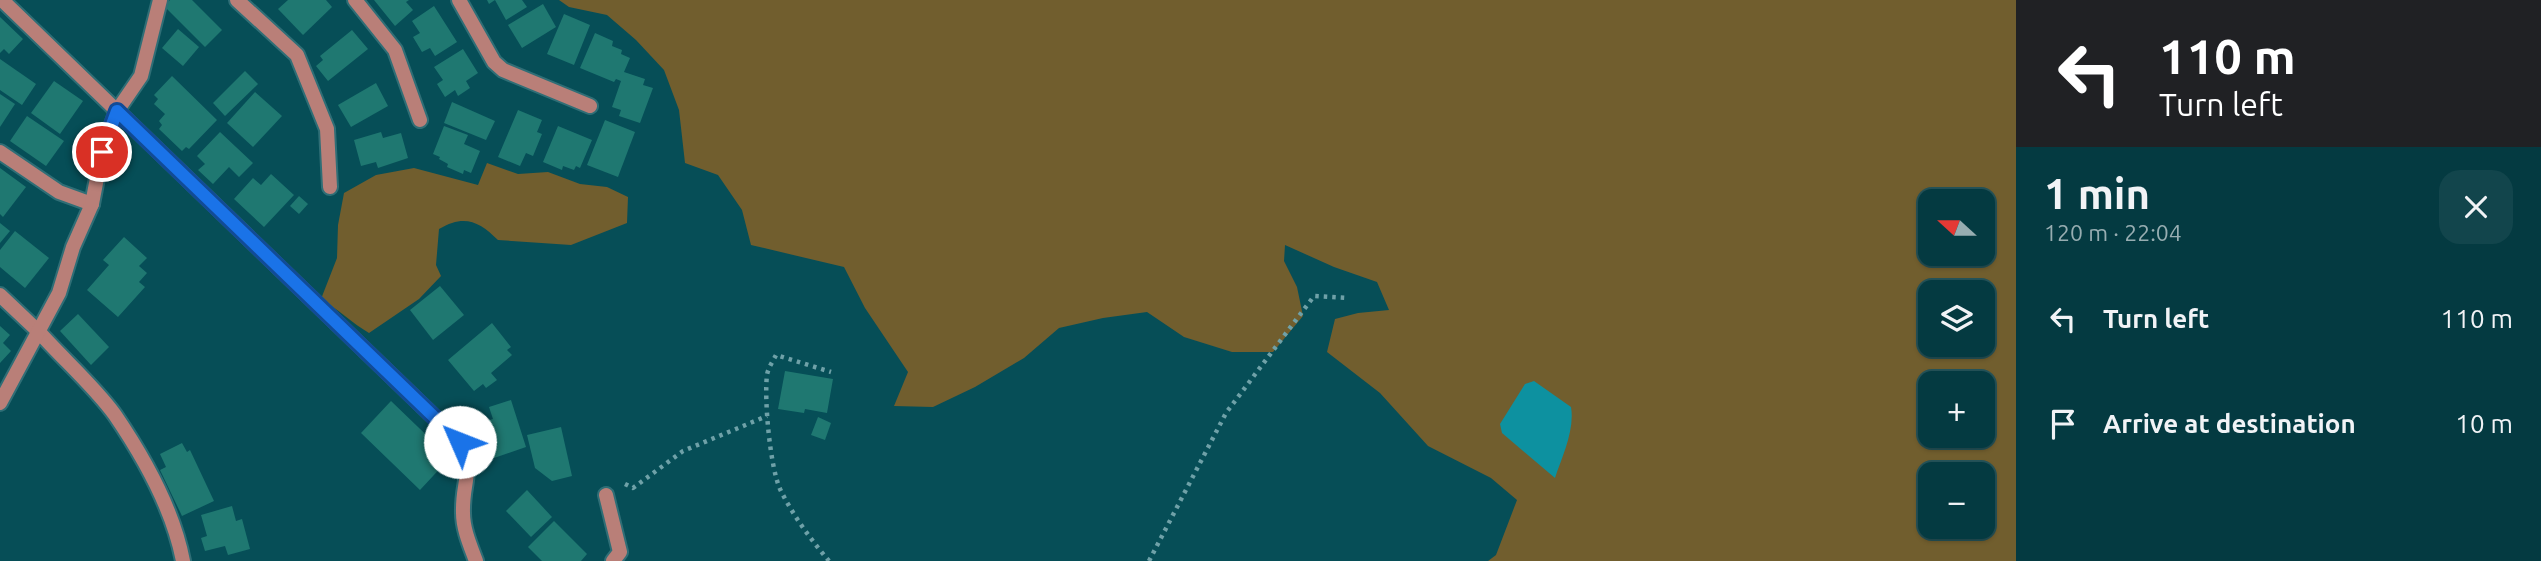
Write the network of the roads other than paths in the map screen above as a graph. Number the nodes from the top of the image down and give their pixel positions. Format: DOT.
graph roads {
  1 [pos="2,0"];
  2 [pos="160,0"];
  3 [pos="237,0"];
  4 [pos="355,0"];
  5 [pos="458,0"];
  6 [pos="590,106"];
  7 [pos="117,111"];
  8 [pos="420,120"];
  9 [pos="0,152"];
  10 [pos="330,187"];
  11 [pos="92,204"];
  12 [pos="0,295"];
  13 [pos="38,332"];
  14 [pos="0,403"];
  15 [pos="606,495"];
  16 [pos="183,561"];
  17 [pos="475,561"];
  18 [pos="612,561"];
  1 -- 7 [label="street"];
  2 -- 7 [label="street"];
  3 -- 10 [label="street"];
  4 -- 8 [label="street"];
  5 -- 6 [label="street"];
  7 -- 11 [label="street"];
  7 -- 17 [label="street"];
  9 -- 11 [label="street"];
  11 -- 13 [label="street"];
  12 -- 13 [label="street"];
  13 -- 14 [label="street"];
  13 -- 16 [label="street"];
  15 -- 18 [label="street"];
}
